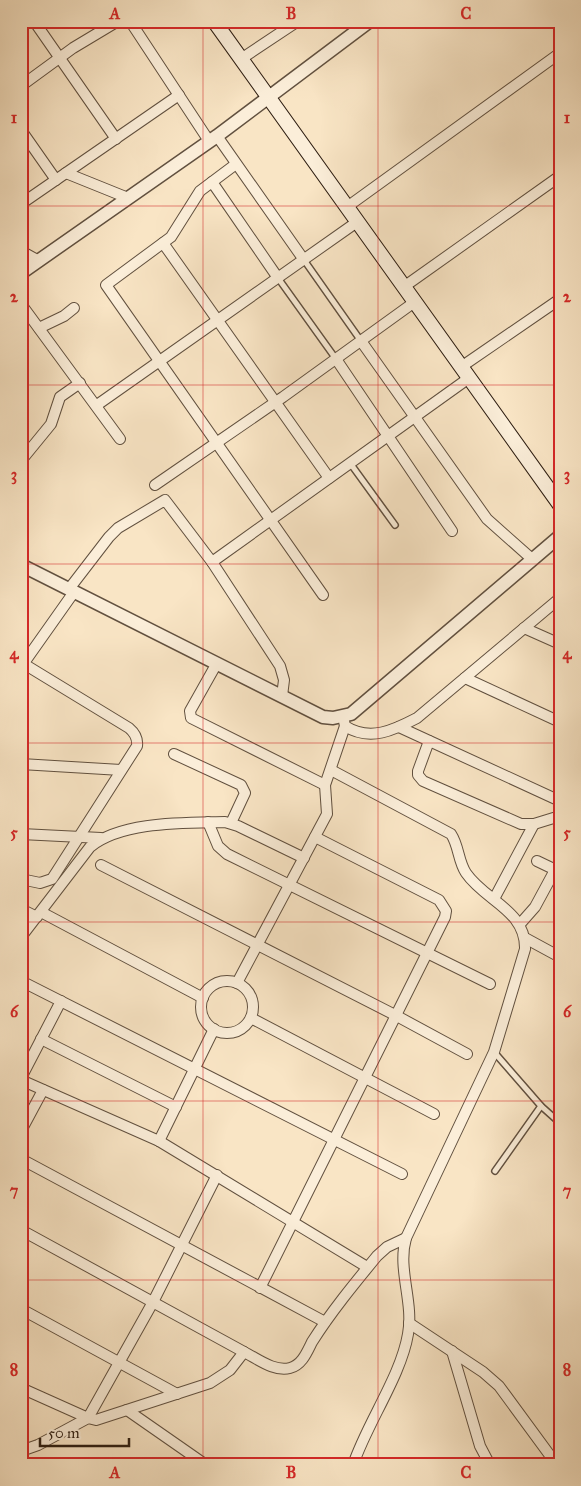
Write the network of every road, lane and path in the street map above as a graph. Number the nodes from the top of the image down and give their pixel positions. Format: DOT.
graph roads {
  1 [pos="34,21"];
  2 [pos="118,21"];
  3 [pos="130,21"];
  4 [pos="214,21"];
  5 [pos="298,21"];
  6 [pos="370,21"];
  7 [pos="560,53"];
  8 [pos="59,57"];
  9 [pos="241,59"];
  10 [pos="21,86"];
  11 [pos="179,95"];
  12 [pos="268,98"];
  13 [pos="21,130"];
  14 [pos="116,138"];
  15 [pos="213,139"];
  16 [pos="236,164"];
  17 [pos="66,173"];
  18 [pos="560,176"];
  19 [pos="56,180"];
  20 [pos="212,182"];
  21 [pos="128,198"];
  22 [pos="21,204"];
  23 [pos="347,207"];
  24 [pos="357,222"];
  25 [pos="162,243"];
  26 [pos="21,251"];
  27 [pos="304,260"];
  28 [pos="39,261"];
  29 [pos="21,273"];
  30 [pos="278,278"];
  31 [pos="405,286"];
  32 [pos="560,299"];
  33 [pos="416,301"];
  34 [pos="21,304"];
  35 [pos="74,308"];
  36 [pos="217,320"];
  37 [pos="39,328"];
  38 [pos="361,341"];
  39 [pos="336,359"];
  40 [pos="159,361"];
  41 [pos="465,372"];
  42 [pos="80,383"];
  43 [pos="276,402"];
  44 [pos="97,405"];
  45 [pos="414,417"];
  46 [pos="388,435"];
  47 [pos="120,439"];
  48 [pos="216,443"];
  49 [pos="24,457"];
  50 [pos="350,464"];
  51 [pos="329,478"];
  52 [pos="155,485"];
  53 [pos="555,489"];
  54 [pos="560,504"];
  55 [pos="270,520"];
  56 [pos="395,525"];
  57 [pos="452,531"];
  58 [pos="560,536"];
  59 [pos="532,559"];
  60 [pos="212,562"];
  61 [pos="21,565"];
  62 [pos="72,590"];
  63 [pos="323,596"];
  64 [pos="560,598"];
  65 [pos="524,628"];
  66 [pos="560,644"];
  67 [pos="217,663"];
  68 [pos="22,665"];
  69 [pos="465,678"];
  70 [pos="282,696"];
  71 [pos="344,722"];
  72 [pos="560,722"];
  73 [pos="399,727"];
  74 [pos="429,741"];
  75 [pos="174,754"];
  76 [pos="21,764"];
  77 [pos="122,770"];
  78 [pos="331,770"];
  79 [pos="325,785"];
  80 [pos="560,801"];
  81 [pos="560,816"];
  82 [pos="208,822"];
  83 [pos="231,823"];
  84 [pos="534,824"];
  85 [pos="21,834"];
  86 [pos="79,837"];
  87 [pos="315,837"];
  88 [pos="101,838"];
  89 [pos="304,858"];
  90 [pos="537,861"];
  91 [pos="100,866"];
  92 [pos="557,871"];
  93 [pos="21,879"];
  94 [pos="289,885"];
  95 [pos="494,899"];
  96 [pos="21,909"];
  97 [pos="39,915"];
  98 [pos="520,924"];
  99 [pos="21,937"];
  100 [pos="525,938"];
  101 [pos="257,945"];
  102 [pos="426,952"];
  103 [pos="560,957"];
  104 [pos="21,980"];
  105 [pos="237,983"];
  106 [pos="490,984"];
  107 [pos="203,998"];
  108 [pos="61,1001"];
  109 [pos="395,1014"];
  110 [pos="251,1018"];
  111 [pos="214,1029"];
  112 [pos="41,1039"];
  113 [pos="494,1052"];
  114 [pos="467,1054"];
  115 [pos="195,1069"];
  116 [pos="364,1077"];
  117 [pos="21,1079"];
  118 [pos="43,1090"];
  119 [pos="541,1106"];
  120 [pos="176,1107"];
  121 [pos="434,1114"];
  122 [pos="560,1123"];
  123 [pos="21,1131"];
  124 [pos="333,1140"];
  125 [pos="160,1141"];
  126 [pos="21,1159"];
  127 [pos="495,1171"];
  128 [pos="217,1174"];
  129 [pos="402,1174"];
  130 [pos="292,1221"];
  131 [pos="21,1230"];
  132 [pos="406,1238"];
  133 [pos="181,1246"];
  134 [pos="367,1267"];
  135 [pos="260,1288"];
  136 [pos="153,1302"];
  137 [pos="21,1309"];
  138 [pos="324,1322"];
  139 [pos="409,1323"];
  140 [pos="452,1351"];
  141 [pos="244,1352"];
  142 [pos="120,1363"];
  143 [pos="22,1389"];
  144 [pos="177,1394"];
  145 [pos="127,1410"];
  146 [pos="88,1418"];
  147 [pos="21,1451"];
  148 [pos="206,1465"];
  149 [pos="353,1465"];
  150 [pos="490,1465"];
  151 [pos="557,1465"];
  1 -- 8 [label="street"];
  2 -- 8 [label="street"];
  3 -- 11 [label="street"];
  4 -- 9 [label="main road"];
  5 -- 9 [label="street"];
  6 -- 12 [label="street"];
  7 -- 23 [label="street"];
  8 -- 10 [label="street"];
  8 -- 14 [label="street"];
  9 -- 12 [label="main road"];
  11 -- 14 [label="street"];
  11 -- 15 [label="street"];
  12 -- 15 [label="street"];
  12 -- 23 [label="main road"];
  13 -- 19 [label="street"];
  14 -- 17 [label="street"];
  15 -- 16 [label="street"];
  15 -- 21 [label="street"];
  16 -- 20 [label="street"];
  16 -- 27 [label="street"];
  17 -- 19 [label="street"];
  17 -- 21 [label="street"];
  18 -- 31 [label="street"];
  19 -- 22 [label="street"];
  20 -- 25 [label="street"];
  20 -- 30 [label="street"];
  21 -- 28 [label="street"];
  23 -- 24 [label="main road"];
  24 -- 27 [label="street"];
  24 -- 31 [label="main road"];
  25 -- 36 [label="street"];
  25 -- 40 [label="street"];
  26 -- 28 [label="street"];
  27 -- 30 [label="street"];
  27 -- 38 [label="lane"];
  28 -- 29 [label="street"];
  30 -- 36 [label="street"];
  30 -- 39 [label="lane"];
  31 -- 33 [label="main road"];
  32 -- 41 [label="street"];
  33 -- 38 [label="street"];
  33 -- 41 [label="main road"];
  34 -- 37 [label="street"];
  35 -- 37 [label="street"];
  36 -- 40 [label="street"];
  36 -- 43 [label="street"];
  37 -- 42 [label="street"];
  38 -- 39 [label="street"];
  38 -- 45 [label="street"];
  39 -- 43 [label="street"];
  39 -- 46 [label="street"];
  40 -- 44 [label="street"];
  40 -- 48 [label="street"];
  41 -- 45 [label="street"];
  41 -- 53 [label="main road"];
  42 -- 44 [label="street"];
  42 -- 49 [label="street"];
  43 -- 48 [label="street"];
  43 -- 51 [label="street"];
  44 -- 47 [label="street"];
  45 -- 46 [label="street"];
  45 -- 59 [label="street"];
  46 -- 50 [label="street"];
  46 -- 57 [label="street"];
  48 -- 52 [label="street"];
  48 -- 55 [label="street"];
  50 -- 51 [label="street"];
  50 -- 56 [label="lane"];
  51 -- 55 [label="street"];
  53 -- 54 [label="main road"];
  55 -- 60 [label="street"];
  55 -- 63 [label="street"];
  58 -- 59 [label="street"];
  59 -- 71 [label="street"];
  60 -- 62 [label="street"];
  60 -- 70 [label="street"];
  61 -- 62 [label="street"];
  62 -- 67 [label="street"];
  62 -- 68 [label="street"];
  64 -- 65 [label="street"];
  65 -- 66 [label="street"];
  65 -- 69 [label="street"];
  67 -- 70 [label="street"];
  67 -- 79 [label="street"];
  68 -- 77 [label="street"];
  69 -- 72 [label="street"];
  69 -- 73 [label="street"];
  70 -- 71 [label="street"];
  71 -- 73 [label="street"];
  71 -- 78 [label="street"];
  73 -- 74 [label="street"];
  74 -- 80 [label="street"];
  74 -- 84 [label="street"];
  75 -- 83 [label="street"];
  76 -- 77 [label="street"];
  77 -- 86 [label="street"];
  78 -- 79 [label="street"];
  78 -- 95 [label="street"];
  79 -- 87 [label="street"];
  81 -- 84 [label="street"];
  82 -- 83 [label="street"];
  82 -- 88 [label="street"];
  82 -- 94 [label="street"];
  83 -- 89 [label="street"];
  84 -- 95 [label="street"];
  85 -- 86 [label="street"];
  86 -- 88 [label="street"];
  86 -- 93 [label="street"];
  87 -- 89 [label="street"];
  87 -- 102 [label="street"];
  88 -- 97 [label="street"];
  89 -- 94 [label="street"];
  90 -- 92 [label="street"];
  91 -- 101 [label="street"];
  92 -- 98 [label="street"];
  94 -- 101 [label="street"];
  94 -- 102 [label="street"];
  95 -- 98 [label="street"];
  96 -- 97 [label="street"];
  97 -- 99 [label="street"];
  97 -- 107 [label="street"];
  98 -- 100 [label="street"];
  100 -- 103 [label="street"];
  100 -- 113 [label="street"];
  101 -- 105 [label="street"];
  101 -- 109 [label="street"];
  102 -- 106 [label="street"];
  102 -- 109 [label="street"];
  104 -- 108 [label="street"];
  105 -- 107 [label="street"];
  105 -- 110 [label="street"];
  107 -- 111 [label="street"];
  108 -- 112 [label="street"];
  108 -- 115 [label="street"];
  109 -- 114 [label="street"];
  109 -- 116 [label="street"];
  110 -- 111 [label="street"];
  110 -- 116 [label="street"];
  111 -- 115 [label="street"];
  112 -- 117 [label="street"];
  112 -- 120 [label="street"];
  113 -- 119 [label="lane"];
  113 -- 132 [label="street"];
  115 -- 120 [label="street"];
  115 -- 124 [label="street"];
  116 -- 121 [label="street"];
  116 -- 124 [label="street"];
  117 -- 118 [label="street"];
  118 -- 123 [label="street"];
  118 -- 125 [label="street"];
  119 -- 122 [label="lane"];
  119 -- 127 [label="lane"];
  120 -- 125 [label="street"];
  124 -- 129 [label="street"];
  124 -- 130 [label="street"];
  125 -- 128 [label="street"];
  126 -- 133 [label="street"];
  128 -- 130 [label="street"];
  128 -- 133 [label="street"];
  130 -- 134 [label="street"];
  130 -- 135 [label="street"];
  131 -- 136 [label="street"];
  132 -- 134 [label="street"];
  132 -- 139 [label="street"];
  133 -- 135 [label="street"];
  133 -- 136 [label="street"];
  134 -- 138 [label="street"];
  135 -- 138 [label="street"];
  136 -- 141 [label="street"];
  136 -- 142 [label="street"];
  137 -- 142 [label="street"];
  138 -- 141 [label="street"];
  139 -- 140 [label="street"];
  139 -- 149 [label="street"];
  140 -- 150 [label="street"];
  140 -- 151 [label="street"];
  141 -- 144 [label="street"];
  142 -- 144 [label="street"];
  142 -- 146 [label="street"];
  143 -- 146 [label="street"];
  144 -- 145 [label="street"];
  145 -- 146 [label="street"];
  145 -- 148 [label="street"];
  146 -- 147 [label="street"];
}
